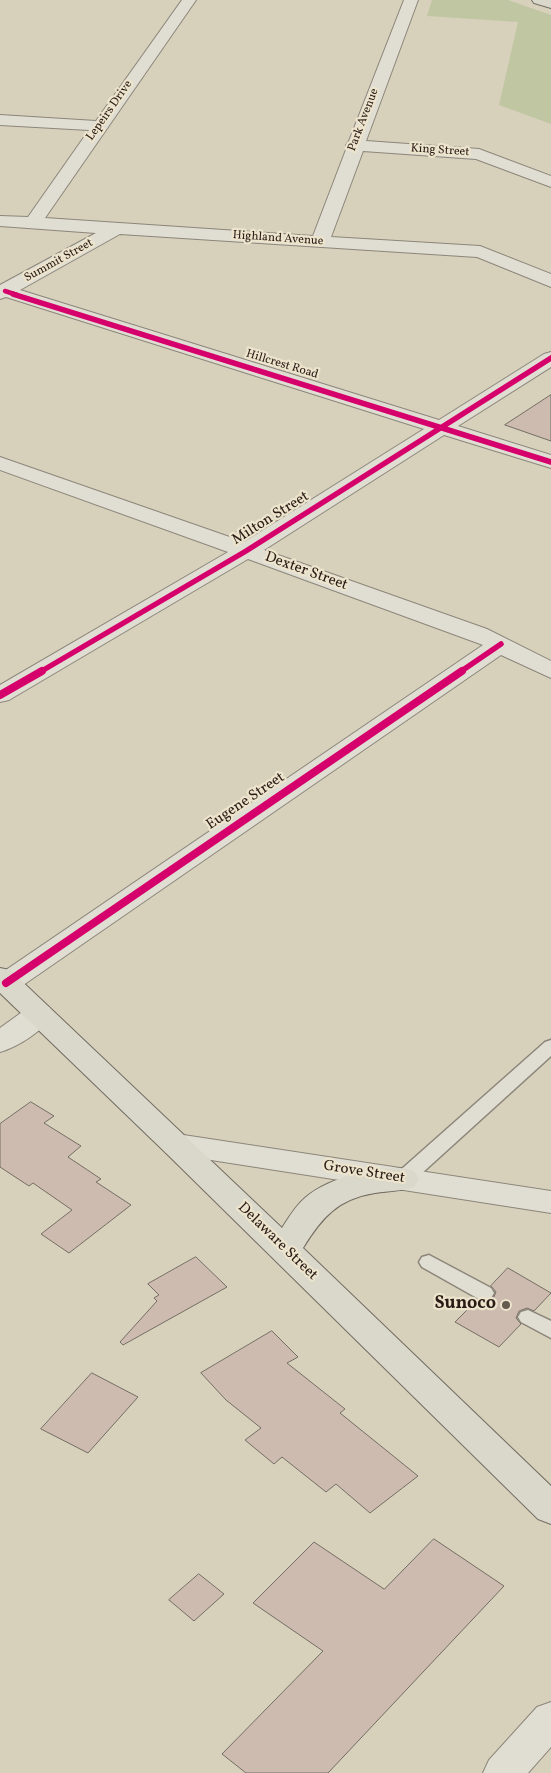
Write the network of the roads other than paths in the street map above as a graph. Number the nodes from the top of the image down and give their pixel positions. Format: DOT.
graph roads {
  1 [pos="189,0"];
  2 [pos="412,0"];
  3 [pos="539,0"];
  4 [pos="551,4"];
  5 [pos="0,120"];
  6 [pos="100,126"];
  7 [pos="354,145"];
  8 [pos="551,182"];
  9 [pos="0,220"];
  10 [pos="33,223"];
  11 [pos="118,228"];
  12 [pos="320,241"];
  13 [pos="551,281"];
  14 [pos="2,292"];
  15 [pos="551,358"];
  16 [pos="443,427"];
  17 [pos="551,462"];
  18 [pos="6,470"];
  19 [pos="246,551"];
  20 [pos="501,644"];
  21 [pos="551,671"];
  22 [pos="0,695"];
  23 [pos="3,980"];
  24 [pos="39,1014"];
  25 [pos="0,1042"];
  26 [pos="551,1046"];
  27 [pos="177,1144"];
  28 [pos="403,1179"];
  29 [pos="551,1202"];
  30 [pos="285,1250"];
  31 [pos="429,1262"];
  32 [pos="484,1292"];
  33 [pos="528,1317"];
  34 [pos="551,1330"];
  35 [pos="551,1509"];
  36 [pos="551,1719"];
  37 [pos="503,1773"];
  1 -- 6 [label="street, Lepeirs Drive"];
  2 -- 7 [label="street, Park Avenue"];
  3 -- 4 [label="main road"];
  5 -- 6 [label="street"];
  6 -- 10 [label="street, Lepeirs Drive"];
  7 -- 8 [label="street, King Street"];
  7 -- 12 [label="street, Park Avenue"];
  9 -- 10 [label="street, Highland Avenue"];
  10 -- 11 [label="street, Highland Avenue"];
  11 -- 12 [label="street, Highland Avenue"];
  11 -- 14 [label="street, Summit Street"];
  12 -- 13 [label="street, Highland Avenue"];
  14 -- 16 [label="street, Hillcrest Road"];
  15 -- 16 [label="street, Milton Street"];
  16 -- 17 [label="street, Hillcrest Road"];
  16 -- 19 [label="street, Milton Street"];
  18 -- 19 [label="street, Dexter Street"];
  19 -- 20 [label="street, Dexter Street"];
  19 -- 22 [label="street, Milton Street"];
  20 -- 21 [label="street, Dexter Street"];
  20 -- 23 [label="street, Eugene Street"];
  23 -- 24 [label="main road, Delaware Street"];
  24 -- 25 [label="street"];
  24 -- 27 [label="main road, Delaware Street"];
  26 -- 28 [label="lane"];
  27 -- 28 [label="street, Grove Street"];
  27 -- 30 [label="main road, Delaware Street"];
  28 -- 29 [label="street, Grove Street"];
  28 -- 30 [label="main road"];
  30 -- 35 [label="main road, Delaware Street"];
  31 -- 32 [label="lane"];
  33 -- 34 [label="lane"];
  36 -- 37 [label="street"];
}
